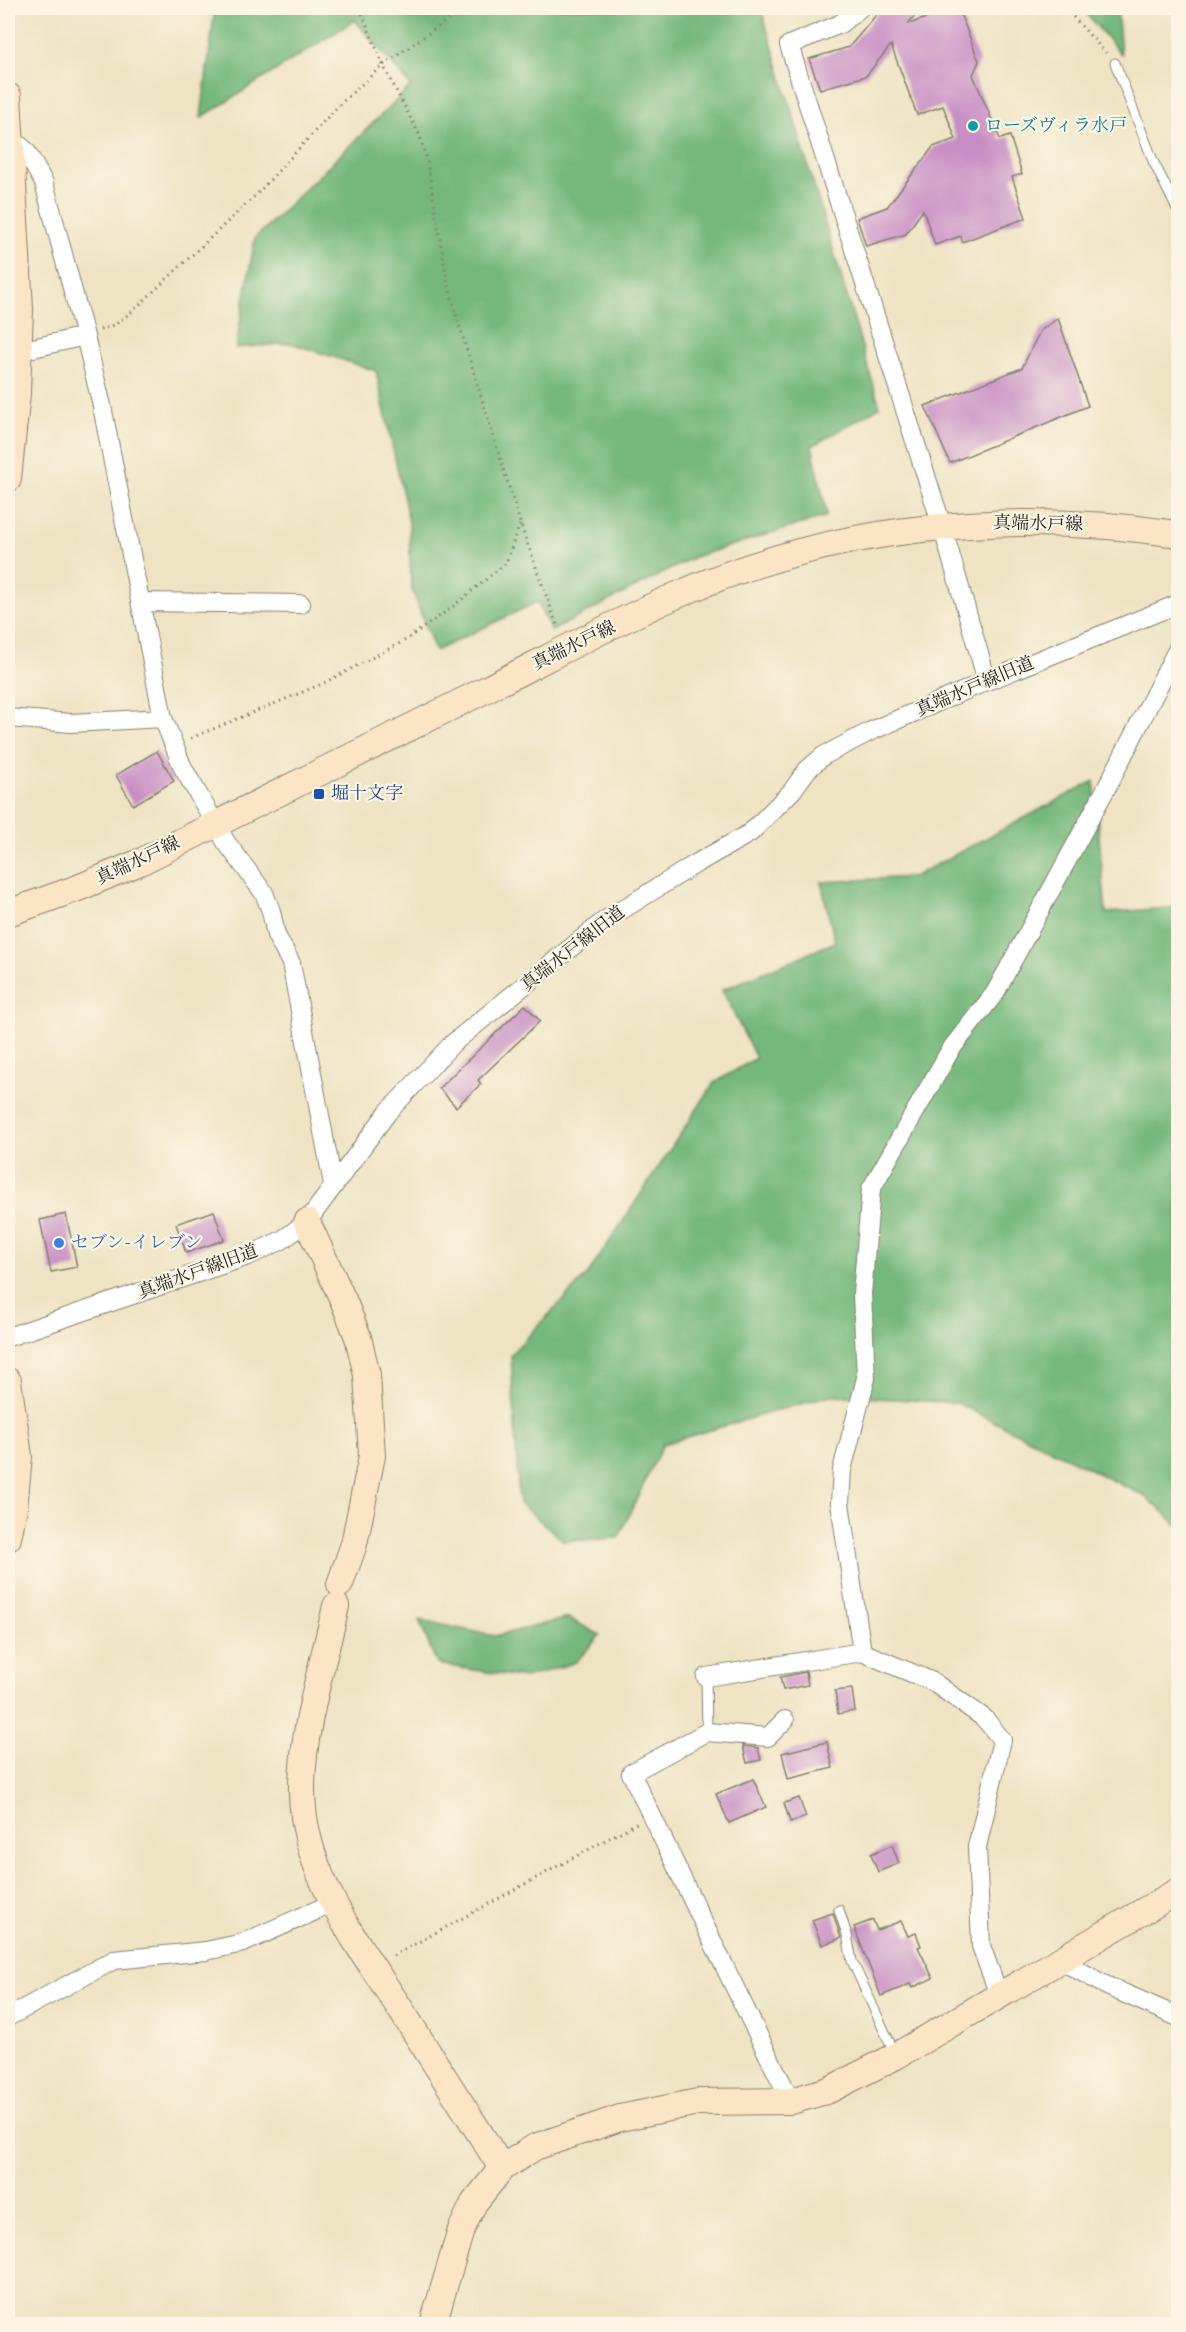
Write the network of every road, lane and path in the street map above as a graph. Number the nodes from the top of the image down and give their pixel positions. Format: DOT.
graph roads {
  1 [pos="360,8"];
  2 [pos="465,8"];
  3 [pos="860,8"];
  4 [pos="1065,8"];
  5 [pos="1162,8"];
  6 [pos="1179,14"];
  7 [pos="1115,63"];
  8 [pos="383,65"];
  9 [pos="8,96"];
  10 [pos="10,137"];
  11 [pos="1179,211"];
  12 [pos="85,336"];
  13 [pos="20,351"];
  14 [pos="12,395"];
  15 [pos="8,479"];
  16 [pos="520,523"];
  17 [pos="942,526"];
  18 [pos="1179,534"];
  19 [pos="141,602"];
  20 [pos="301,604"];
  21 [pos="1179,604"];
  22 [pos="1179,648"];
  23 [pos="567,649"];
  24 [pos="987,681"];
  25 [pos="8,718"];
  26 [pos="163,718"];
  27 [pos="173,746"];
  28 [pos="216,824"];
  29 [pos="8,913"];
  30 [pos="333,1184"];
  31 [pos="307,1222"];
  32 [pos="8,1337"];
  33 [pos="8,1381"];
  34 [pos="11,1508"];
  35 [pos="8,1538"];
  36 [pos="862,1652"];
  37 [pos="706,1677"];
  38 [pos="785,1720"];
  39 [pos="707,1732"];
  40 [pos="652,1815"];
  41 [pos="1179,1891"];
  42 [pos="333,1903"];
  43 [pos="839,1910"];
  44 [pos="1060,1960"];
  45 [pos="373,1967"];
  46 [pos="999,1995"];
  47 [pos="8,2017"];
  48 [pos="1179,2017"];
  49 [pos="896,2056"];
  50 [pos="791,2101"];
  51 [pos="502,2168"];
  52 [pos="433,2325"];
  1 -- 8 [label="path"];
  2 -- 8 [label="path"];
  3 -- 17 [label="street"];
  4 -- 7 [label="path"];
  5 -- 6 [label="path"];
  7 -- 11 [label="lane"];
  8 -- 12 [label="path"];
  8 -- 16 [label="path"];
  9 -- 10 [label="street"];
  10 -- 12 [label="street"];
  10 -- 13 [label="street"];
  12 -- 13 [label="street"];
  12 -- 19 [label="street"];
  13 -- 14 [label="street"];
  14 -- 15 [label="street"];
  16 -- 23 [label="path"];
  16 -- 27 [label="path"];
  17 -- 18 [label="street, 真端水戸線"];
  17 -- 23 [label="street, 真端水戸線"];
  17 -- 24 [label="street"];
  19 -- 20 [label="street"];
  19 -- 26 [label="street"];
  21 -- 24 [label="street, 真端水戸線旧道"];
  22 -- 36 [label="street"];
  23 -- 28 [label="street, 真端水戸線"];
  24 -- 30 [label="street, 真端水戸線旧道"];
  25 -- 26 [label="street"];
  26 -- 27 [label="street"];
  27 -- 28 [label="street"];
  28 -- 29 [label="street, 真端水戸線"];
  28 -- 30 [label="street"];
  30 -- 31 [label="street, 真端水戸線旧道"];
  31 -- 32 [label="street, 真端水戸線旧道"];
  31 -- 42 [label="street"];
  33 -- 34 [label="street"];
  34 -- 35 [label="street"];
  36 -- 37 [label="street"];
  36 -- 46 [label="street"];
  37 -- 39 [label="lane"];
  38 -- 39 [label="street"];
  39 -- 40 [label="street"];
  40 -- 45 [label="path"];
  40 -- 50 [label="street"];
  41 -- 44 [label="street"];
  42 -- 45 [label="street"];
  42 -- 47 [label="street"];
  43 -- 49 [label="lane"];
  44 -- 46 [label="street"];
  44 -- 48 [label="street"];
  45 -- 51 [label="street"];
  46 -- 49 [label="street"];
  49 -- 50 [label="street"];
  50 -- 51 [label="street"];
  51 -- 52 [label="street"];
}
